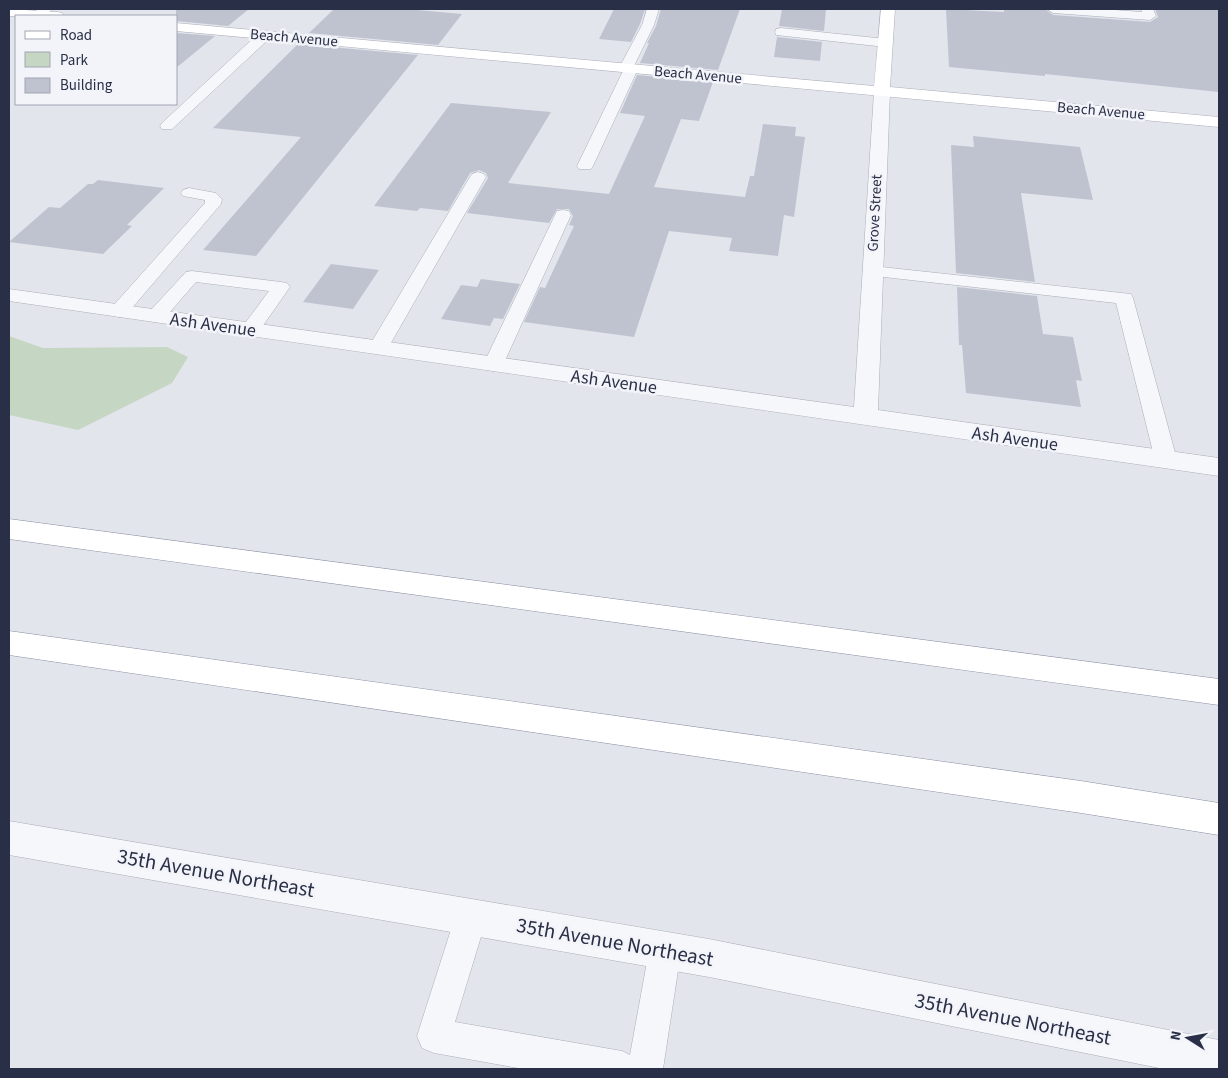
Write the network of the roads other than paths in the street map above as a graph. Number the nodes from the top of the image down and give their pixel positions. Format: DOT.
graph roads {
  1 [pos="653,9"];
  2 [pos="888,9"];
  3 [pos="1053,9"];
  4 [pos="1148,9"];
  5 [pos="9,12"];
  6 [pos="42,12"];
  7 [pos="178,27"];
  8 [pos="781,32"];
  9 [pos="265,35"];
  10 [pos="886,43"];
  11 [pos="629,69"];
  12 [pos="882,92"];
  13 [pos="1219,122"];
  14 [pos="167,126"];
  15 [pos="585,166"];
  16 [pos="478,177"];
  17 [pos="189,193"];
  18 [pos="563,215"];
  19 [pos="872,270"];
  20 [pos="9,295"];
  21 [pos="119,311"];
  22 [pos="156,316"];
  23 [pos="250,330"];
  24 [pos="378,348"];
  25 [pos="493,365"];
  26 [pos="866,418"];
  27 [pos="1166,460"];
  28 [pos="1219,467"];
  29 [pos="9,529"];
  30 [pos="9,642"];
  31 [pos="1219,692"];
  32 [pos="1219,819"];
  33 [pos="9,838"];
  34 [pos="471,917"];
  35 [pos="665,951"];
  36 [pos="1143,1057"];
  37 [pos="1219,1060"];
  38 [pos="622,1069"];
  39 [pos="645,1069"];
  1 -- 11 [label="lane"];
  2 -- 10 [label="main road, Grove Street"];
  3 -- 4 [label="lane"];
  5 -- 6 [label="main road"];
  7 -- 9 [label="main road, Beach Avenue"];
  8 -- 10 [label="lane"];
  9 -- 11 [label="main road, Beach Avenue"];
  9 -- 14 [label="lane"];
  10 -- 12 [label="main road, Grove Street"];
  11 -- 12 [label="main road, Beach Avenue"];
  11 -- 15 [label="lane"];
  12 -- 13 [label="main road, Beach Avenue"];
  12 -- 19 [label="street, Grove Street"];
  16 -- 24 [label="lane"];
  17 -- 21 [label="lane"];
  18 -- 25 [label="lane"];
  19 -- 26 [label="street, Grove Street"];
  19 -- 27 [label="lane"];
  20 -- 21 [label="street, Ash Avenue"];
  21 -- 22 [label="street, Ash Avenue"];
  22 -- 23 [label="street, Ash Avenue"];
  22 -- 23 [label="lane"];
  23 -- 24 [label="street, Ash Avenue"];
  24 -- 25 [label="street, Ash Avenue"];
  25 -- 26 [label="street, Ash Avenue"];
  26 -- 27 [label="street, Ash Avenue"];
  27 -- 28 [label="street, Ash Avenue"];
  29 -- 31 [label="main road"];
  30 -- 32 [label="main road"];
  33 -- 34 [label="street, 35th Avenue Northeast"];
  34 -- 35 [label="street, 35th Avenue Northeast"];
  34 -- 38 [label="lane"];
  35 -- 36 [label="street, 35th Avenue Northeast"];
  35 -- 39 [label="lane"];
  36 -- 37 [label="street, 35th Avenue Northeast"];
}
